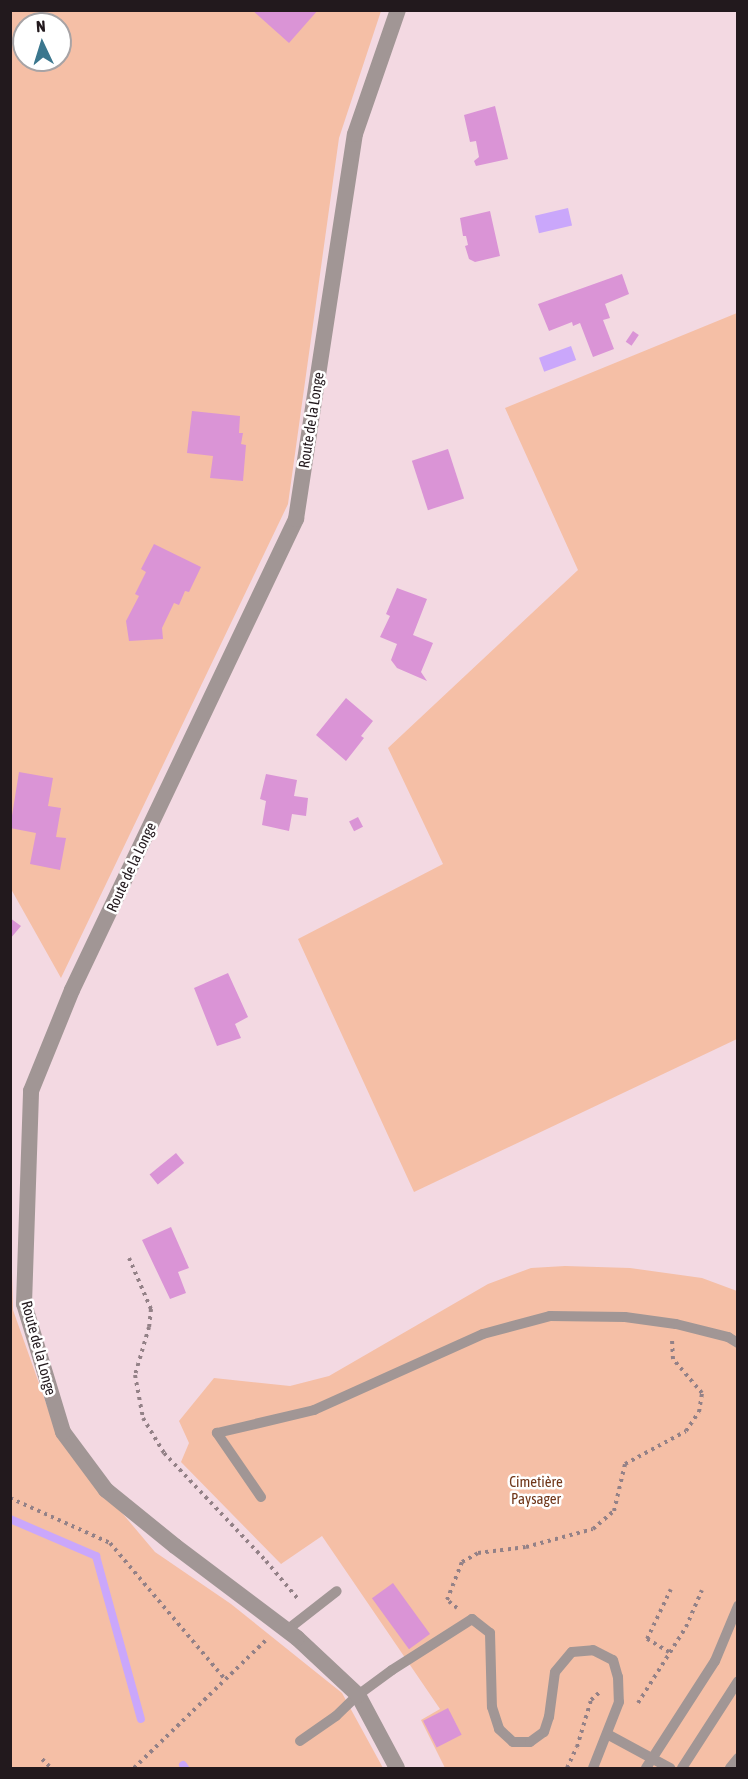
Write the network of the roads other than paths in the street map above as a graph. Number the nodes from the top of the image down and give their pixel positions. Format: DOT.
graph roads {
  1 [pos="398,10"];
  2 [pos="738,1343"];
  3 [pos="261,1497"];
  4 [pos="337,1590"];
  5 [pos="738,1606"];
  6 [pos="289,1632"];
  7 [pos="738,1681"];
  8 [pos="358,1695"];
  9 [pos="607,1734"];
  10 [pos="300,1741"];
  11 [pos="652,1758"];
  12 [pos="738,1758"];
  13 [pos="397,1768"];
  14 [pos="593,1768"];
  15 [pos="646,1768"];
  16 [pos="670,1768"];
  17 [pos="682,1768"];
  18 [pos="729,1768"];
  1 -- 6 [label="street, Route de la Longe"];
  2 -- 3 [label="lane"];
  4 -- 6 [label="lane"];
  5 -- 11 [label="lane"];
  6 -- 8 [label="street, Route de la Longe"];
  7 -- 17 [label="lane"];
  8 -- 9 [label="lane"];
  8 -- 10 [label="lane"];
  8 -- 13 [label="street, Route de la Longe"];
  9 -- 11 [label="lane"];
  9 -- 14 [label="lane"];
  11 -- 15 [label="lane"];
  11 -- 16 [label="lane"];
  12 -- 18 [label="lane"];
}
